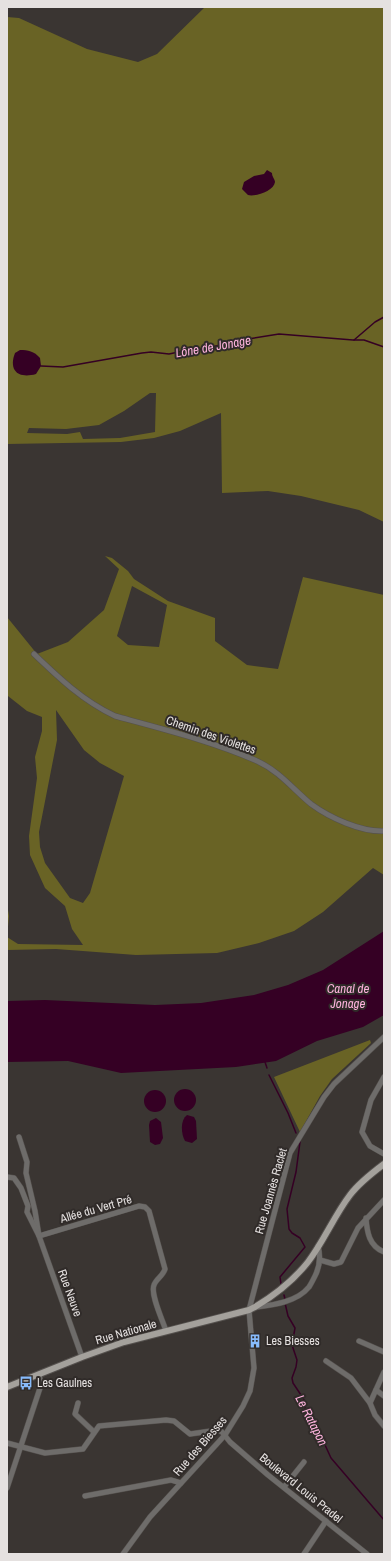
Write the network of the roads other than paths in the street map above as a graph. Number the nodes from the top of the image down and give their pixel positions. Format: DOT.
graph roads {
  1 [pos="34,654"];
  2 [pos="384,831"];
  3 [pos="384,1037"];
  4 [pos="384,1077"];
  5 [pos="19,1137"];
  6 [pos="384,1154"];
  7 [pos="384,1164"];
  8 [pos="7,1176"];
  9 [pos="384,1200"];
  10 [pos="366,1218"];
  11 [pos="38,1236"];
  12 [pos="318,1246"];
  13 [pos="384,1252"];
  14 [pos="320,1260"];
  15 [pos="252,1309"];
  16 [pos="166,1332"];
  17 [pos="359,1341"];
  18 [pos="384,1352"];
  19 [pos="82,1357"];
  20 [pos="326,1360"];
  21 [pos="384,1372"];
  22 [pos="39,1374"];
  23 [pos="7,1387"];
  24 [pos="376,1390"];
  25 [pos="384,1396"];
  26 [pos="78,1402"];
  27 [pos="370,1403"];
  28 [pos="384,1426"];
  29 [pos="94,1432"];
  30 [pos="225,1435"];
  31 [pos="7,1443"];
  32 [pos="21,1447"];
  33 [pos="304,1462"];
  34 [pos="181,1483"];
  35 [pos="7,1488"];
  36 [pos="284,1488"];
  37 [pos="85,1496"];
  38 [pos="326,1521"];
  39 [pos="123,1554"];
  40 [pos="304,1554"];
  41 [pos="368,1554"];
  1 -- 2 [label="street, Chemin des Violettes"];
  3 -- 15 [label="street, Rue Joannès Raclet"];
  4 -- 6 [label="street"];
  5 -- 11 [label="street, Rue Neuve"];
  7 -- 12 [label="main road, Rue Nationale"];
  8 -- 11 [label="street, Rue Neuve"];
  9 -- 10 [label="street"];
  10 -- 13 [label="street"];
  10 -- 14 [label="street"];
  11 -- 16 [label="street, Allée du Vert Pré"];
  11 -- 19 [label="street, Rue Neuve"];
  12 -- 14 [label="street, Rue Nationale"];
  12 -- 15 [label="main road, Rue Nationale"];
  14 -- 15 [label="street, Rue Nationale"];
  15 -- 16 [label="main road, Rue Nationale"];
  15 -- 30 [label="street, Rue des Biesses"];
  16 -- 19 [label="main road, Rue Nationale"];
  17 -- 18 [label="street"];
  19 -- 22 [label="main road, Rue Nationale"];
  20 -- 27 [label="street"];
  21 -- 24 [label="street"];
  22 -- 23 [label="main road, Rue Nationale"];
  22 -- 32 [label="street"];
  24 -- 25 [label="street"];
  24 -- 27 [label="street"];
  26 -- 29 [label="street"];
  27 -- 28 [label="street"];
  29 -- 30 [label="street"];
  29 -- 32 [label="street"];
  30 -- 34 [label="street, Rue des Biesses"];
  30 -- 36 [label="street, Boulevard Louis Pradel"];
  31 -- 32 [label="street"];
  32 -- 35 [label="street"];
  33 -- 36 [label="street"];
  34 -- 37 [label="street"];
  34 -- 39 [label="street, Rue des Biesses"];
  36 -- 38 [label="street, Boulevard Louis Pradel"];
  38 -- 40 [label="street"];
  38 -- 41 [label="street, Boulevard Louis Pradel"];
}
